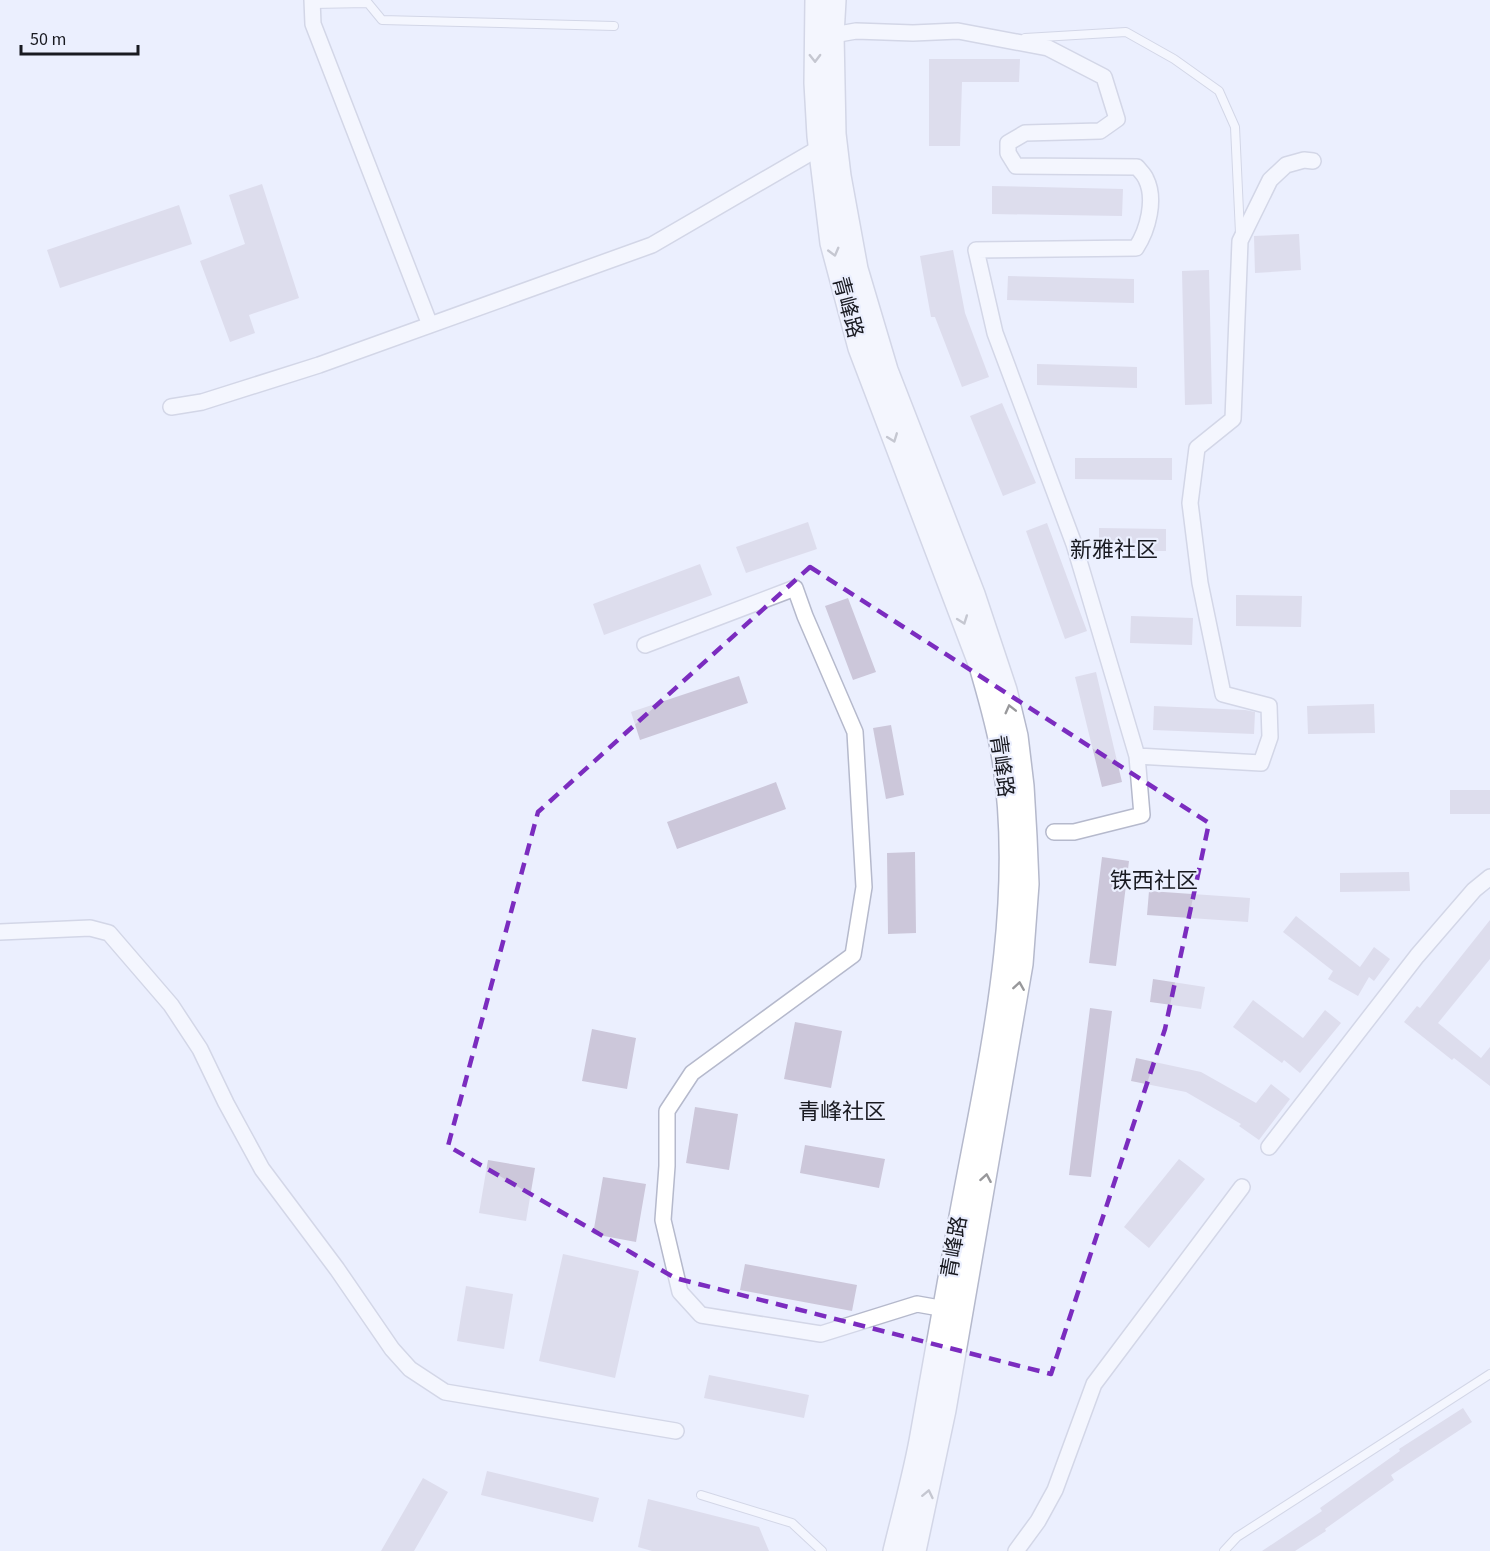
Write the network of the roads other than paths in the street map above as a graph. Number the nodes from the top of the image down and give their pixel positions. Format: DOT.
graph roads {
  1 [pos="816,0"];
  2 [pos="835,0"];
  3 [pos="312,2"];
  4 [pos="614,26"];
  5 [pos="833,35"];
  6 [pos="1007,39"];
  7 [pos="828,147"];
  8 [pos="1313,161"];
  9 [pos="1240,241"];
  10 [pos="430,325"];
  11 [pos="171,408"];
  12 [pos="645,645"];
  13 [pos="1137,756"];
  14 [pos="1054,832"];
  15 [pos="1490,877"];
  16 [pos="0,932"];
  17 [pos="1269,1147"];
  18 [pos="1242,1187"];
  19 [pos="952,1310"];
  20 [pos="1490,1374"];
  21 [pos="676,1431"];
  22 [pos="701,1495"];
  23 [pos="822,1551"];
  24 [pos="894,1551"];
  25 [pos="915,1551"];
  26 [pos="1016,1551"];
  27 [pos="1224,1551"];
  1 -- 7 [label="main road, 青峰路, one-way"];
  2 -- 5 [label="main road, 青峰路"];
  3 -- 4 [label="lane"];
  3 -- 10 [label="street"];
  5 -- 6 [label="street"];
  5 -- 7 [label="main road, 青峰路"];
  6 -- 9 [label="lane"];
  6 -- 13 [label="street"];
  7 -- 10 [label="street"];
  7 -- 19 [label="main road, 青峰路"];
  8 -- 9 [label="street"];
  9 -- 13 [label="street"];
  10 -- 11 [label="street"];
  12 -- 19 [label="street"];
  13 -- 14 [label="street"];
  15 -- 17 [label="street"];
  16 -- 21 [label="street"];
  18 -- 26 [label="street"];
  19 -- 24 [label="main road, 青峰路"];
  25 -- 19 [label="main road, 青峰路, one-way"];
  20 -- 27 [label="lane"];
  22 -- 23 [label="lane"];
}
